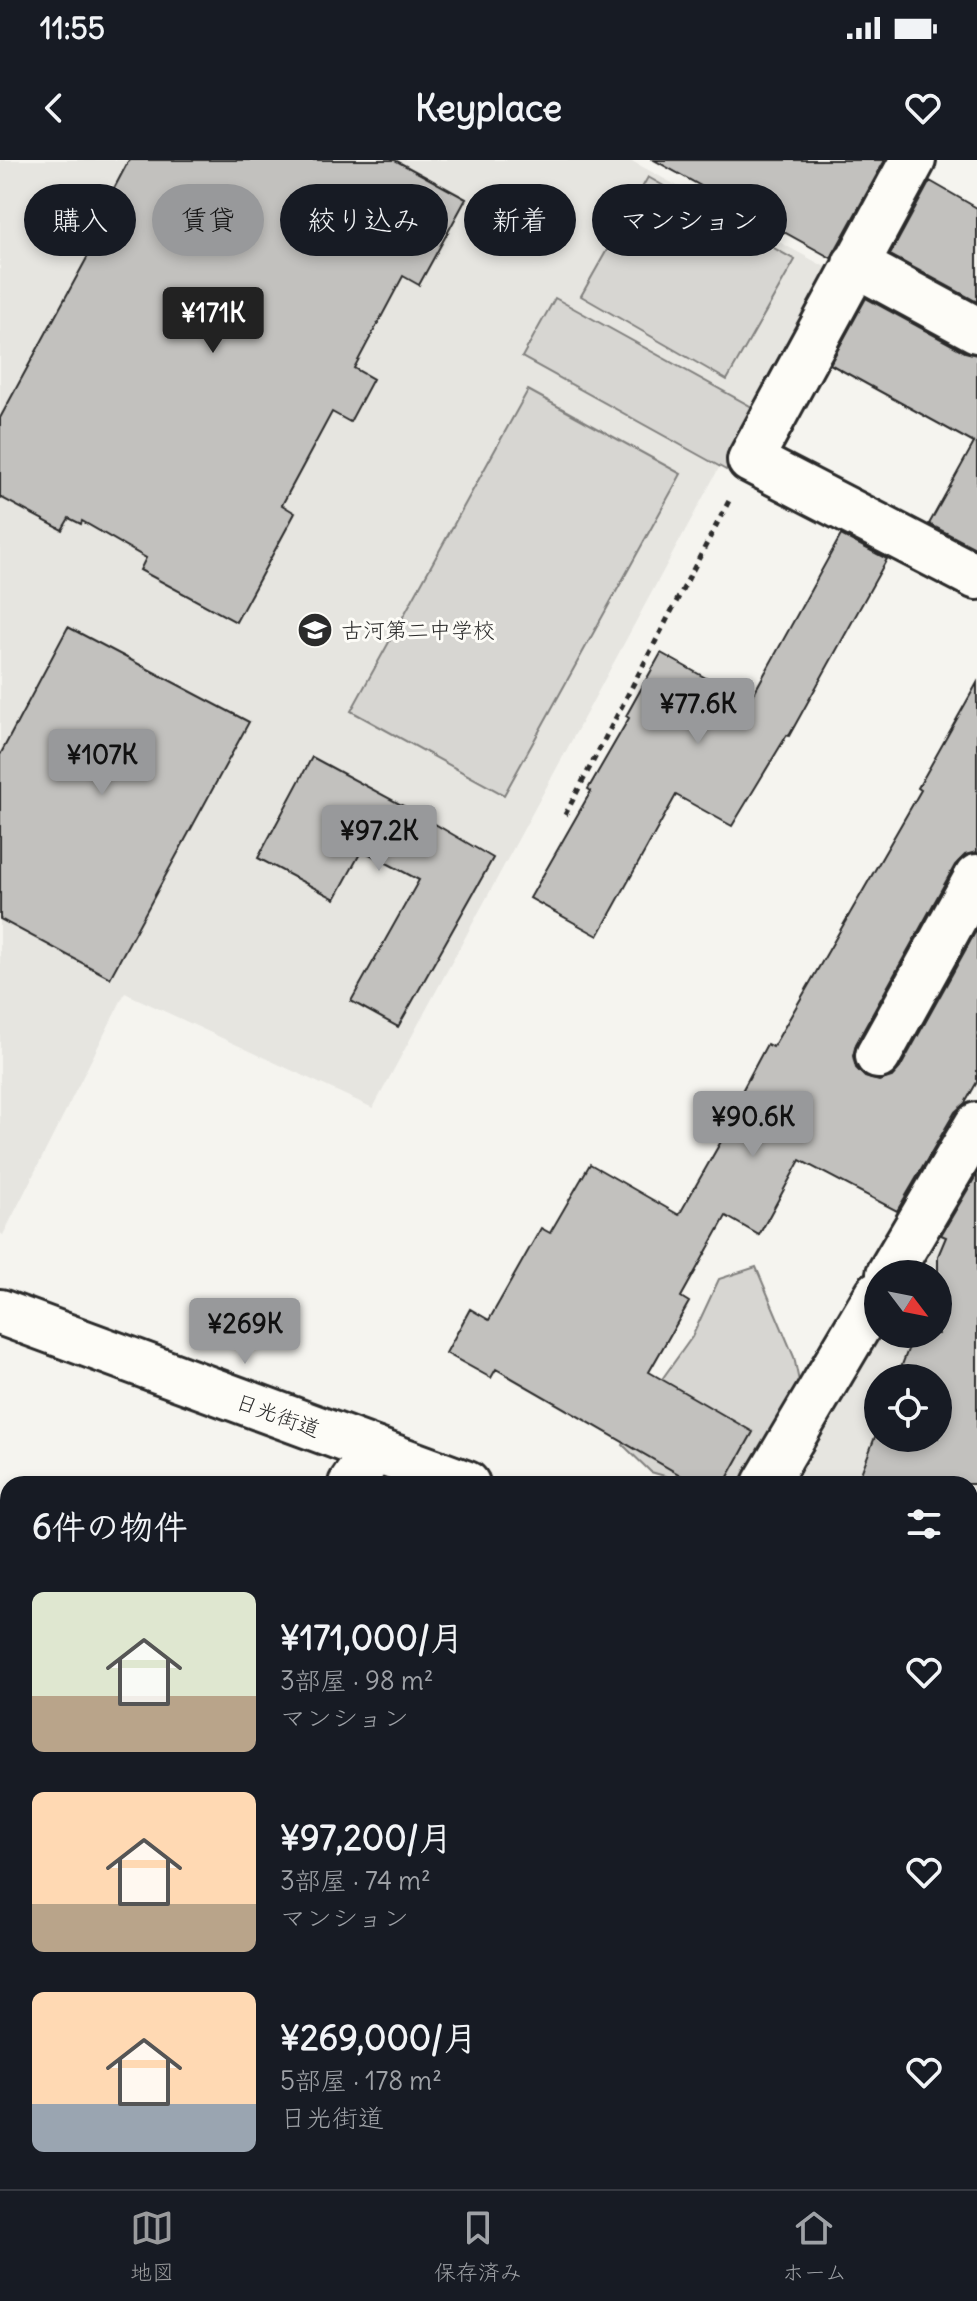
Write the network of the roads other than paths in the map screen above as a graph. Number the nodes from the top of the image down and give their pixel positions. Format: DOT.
graph roads {
  1 [pos="913,160"];
  2 [pos="855,264"];
  3 [pos="977,330"];
  4 [pos="977,577"];
  5 [pos="977,877"];
  6 [pos="878,1056"];
  7 [pos="977,1125"];
  8 [pos="897,1260"];
  9 [pos="0,1312"];
  10 [pos="864,1317"];
  11 [pos="362,1467"];
  12 [pos="418,1476"];
  13 [pos="770,1476"];
  1 -- 2 [label="street"];
  2 -- 3 [label="street"];
  2 -- 4 [label="street"];
  5 -- 6 [label="street"];
  7 -- 8 [label="street"];
  9 -- 11 [label="street, 日光街道"];
  10 -- 13 [label="street"];
  11 -- 12 [label="street, 日光街道"];
}
